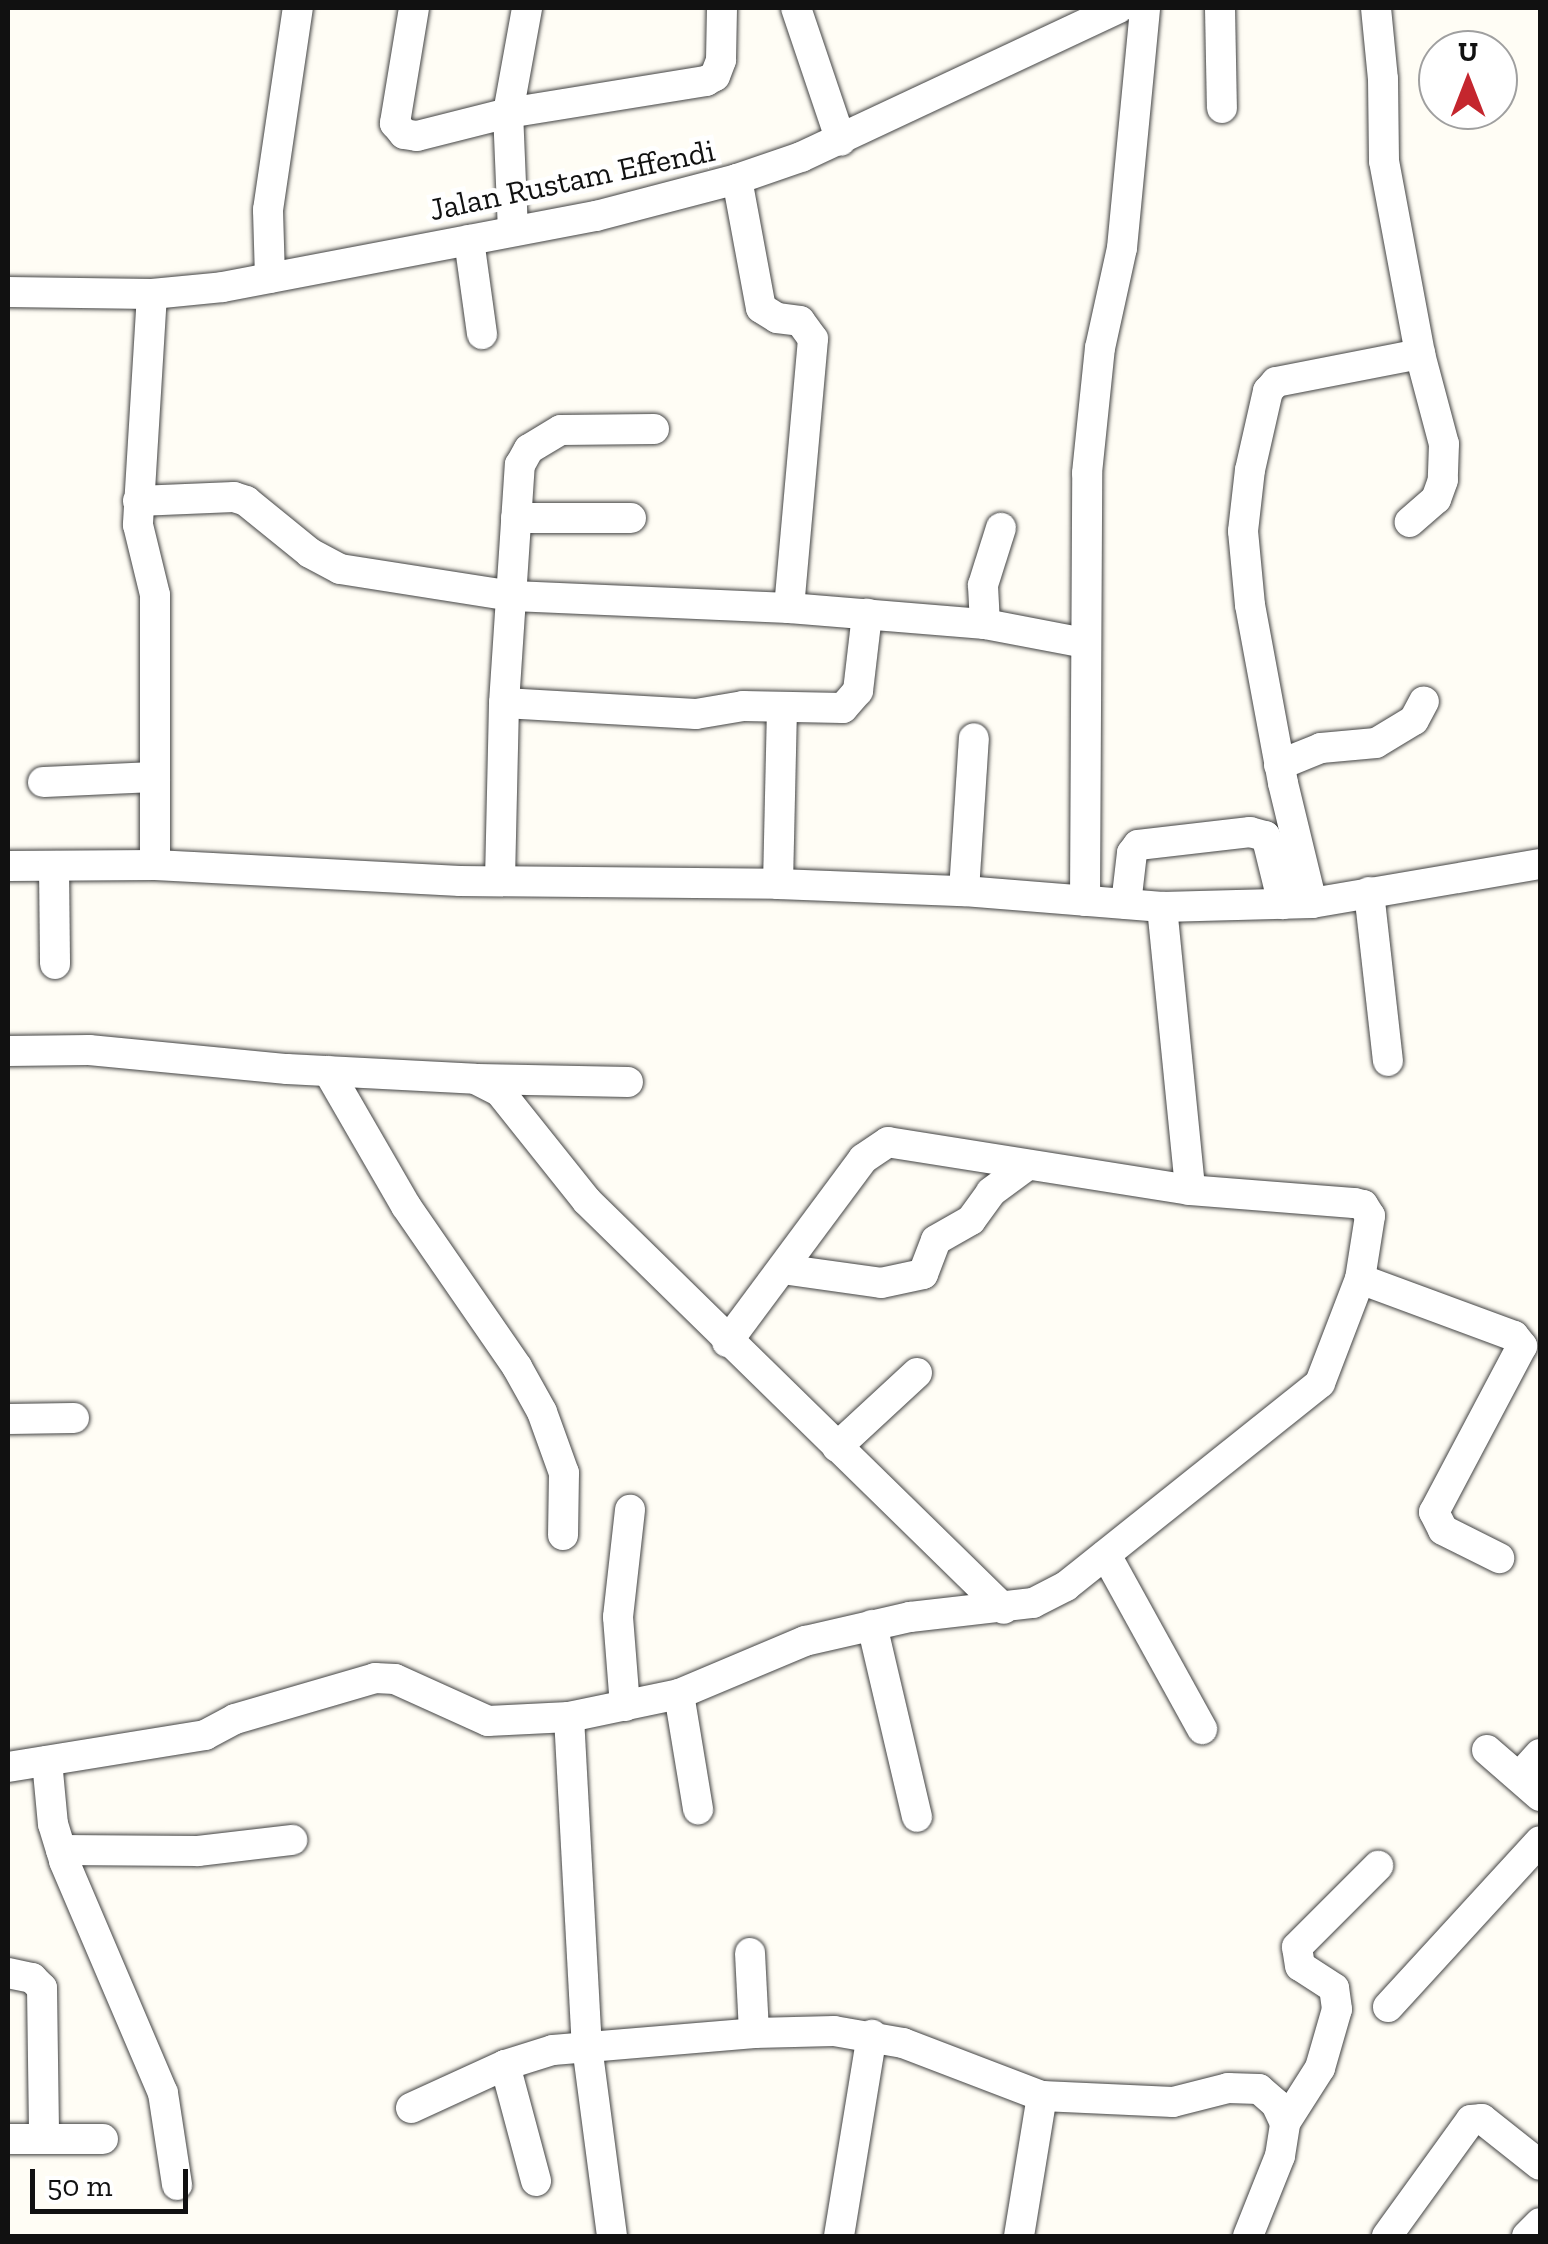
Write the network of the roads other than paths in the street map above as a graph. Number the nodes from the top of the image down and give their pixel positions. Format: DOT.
graph roads {
  1 [pos="298,8"];
  2 [pos="414,8"];
  3 [pos="526,8"];
  4 [pos="722,8"];
  5 [pos="796,8"];
  6 [pos="1118,8"];
  7 [pos="1145,8"];
  8 [pos="1220,8"];
  9 [pos="1376,8"];
  10 [pos="1222,108"];
  11 [pos="508,113"];
  12 [pos="841,141"];
  13 [pos="738,179"];
  14 [pos="513,231"];
  15 [pos="469,240"];
  16 [pos="270,278"];
  17 [pos="8,292"];
  18 [pos="152,294"];
  19 [pos="482,334"];
  20 [pos="1420,354"];
  21 [pos="654,429"];
  22 [pos="138,502"];
  23 [pos="516,518"];
  24 [pos="631,518"];
  25 [pos="1410,522"];
  26 [pos="1001,528"];
  27 [pos="513,596"];
  28 [pos="789,608"];
  29 [pos="868,614"];
  30 [pos="986,624"];
  31 [pos="1085,643"];
  32 [pos="1424,701"];
  33 [pos="504,703"];
  34 [pos="782,707"];
  35 [pos="974,738"];
  36 [pos="1279,765"];
  37 [pos="155,777"];
  38 [pos="43,782"];
  39 [pos="1540,864"];
  40 [pos="155,865"];
  41 [pos="8,866"];
  42 [pos="54,866"];
  43 [pos="500,880"];
  44 [pos="778,884"];
  45 [pos="964,891"];
  46 [pos="1369,892"];
  47 [pos="1084,901"];
  48 [pos="1298,903"];
  49 [pos="1126,904"];
  50 [pos="1162,907"];
  51 [pos="55,964"];
  52 [pos="8,1052"];
  53 [pos="1388,1062"];
  54 [pos="328,1071"];
  55 [pos="475,1078"];
  56 [pos="628,1082"];
  57 [pos="1025,1167"];
  58 [pos="1190,1190"];
  59 [pos="782,1269"];
  60 [pos="1360,1279"];
  61 [pos="727,1342"];
  62 [pos="917,1373"];
  63 [pos="74,1418"];
  64 [pos="8,1419"];
  65 [pos="836,1446"];
  66 [pos="630,1510"];
  67 [pos="563,1535"];
  68 [pos="1106,1555"];
  69 [pos="1499,1558"];
  70 [pos="1004,1609"];
  71 [pos="872,1625"];
  72 [pos="679,1694"];
  73 [pos="625,1706"];
  74 [pos="569,1717"];
  75 [pos="1202,1729"];
  76 [pos="1487,1750"];
  77 [pos="1540,1754"];
  78 [pos="46,1761"];
  79 [pos="8,1767"];
  80 [pos="1530,1786"];
  81 [pos="698,1809"];
  82 [pos="917,1818"];
  83 [pos="292,1840"];
  84 [pos="1540,1841"];
  85 [pos="60,1850"];
  86 [pos="1378,1866"];
  87 [pos="750,1952"];
  88 [pos="8,1974"];
  89 [pos="1388,2007"];
  90 [pos="754,2033"];
  91 [pos="872,2035"];
  92 [pos="587,2046"];
  93 [pos="505,2064"];
  94 [pos="1042,2096"];
  95 [pos="411,2108"];
  96 [pos="1286,2123"];
  97 [pos="103,2138"];
  98 [pos="8,2139"];
  99 [pos="44,2139"];
  100 [pos="1540,2165"];
  101 [pos="536,2181"];
  102 [pos="177,2186"];
  103 [pos="1540,2224"];
  104 [pos="612,2236"];
  105 [pos="839,2236"];
  106 [pos="1019,2236"];
  107 [pos="1248,2236"];
  108 [pos="1387,2236"];
  109 [pos="1527,2236"];
  1 -- 16 [label="street"];
  2 -- 11 [label="street"];
  3 -- 11 [label="street"];
  4 -- 11 [label="street"];
  5 -- 12 [label="street"];
  6 -- 12 [label="street, Jalan Rustam Effendi"];
  7 -- 31 [label="street"];
  8 -- 10 [label="street"];
  9 -- 20 [label="street"];
  11 -- 14 [label="street"];
  12 -- 13 [label="street, Jalan Rustam Effendi"];
  13 -- 14 [label="street, Jalan Rustam Effendi"];
  13 -- 28 [label="street"];
  14 -- 15 [label="street, Jalan Rustam Effendi"];
  15 -- 16 [label="street, Jalan Rustam Effendi"];
  15 -- 19 [label="street"];
  16 -- 18 [label="street, Jalan Rustam Effendi"];
  17 -- 18 [label="street, Jalan Rustam Effendi"];
  18 -- 22 [label="street"];
  20 -- 25 [label="street"];
  20 -- 36 [label="street"];
  21 -- 23 [label="street"];
  22 -- 27 [label="street"];
  22 -- 37 [label="street"];
  23 -- 24 [label="street"];
  23 -- 27 [label="street"];
  26 -- 30 [label="street"];
  27 -- 28 [label="street"];
  27 -- 33 [label="street"];
  28 -- 29 [label="street"];
  29 -- 30 [label="street"];
  29 -- 34 [label="street"];
  30 -- 31 [label="street"];
  31 -- 47 [label="street"];
  32 -- 36 [label="street"];
  33 -- 34 [label="street"];
  33 -- 43 [label="street"];
  34 -- 44 [label="street"];
  35 -- 45 [label="street"];
  36 -- 48 [label="street"];
  37 -- 38 [label="street"];
  37 -- 40 [label="street"];
  39 -- 46 [label="street"];
  40 -- 42 [label="street"];
  40 -- 43 [label="street"];
  41 -- 42 [label="street"];
  42 -- 51 [label="street"];
  43 -- 44 [label="street"];
  44 -- 45 [label="street"];
  45 -- 47 [label="street"];
  46 -- 48 [label="street"];
  46 -- 53 [label="street"];
  47 -- 49 [label="street"];
  48 -- 49 [label="street"];
  48 -- 50 [label="street"];
  49 -- 50 [label="street"];
  50 -- 58 [label="street"];
  52 -- 54 [label="street"];
  54 -- 55 [label="street"];
  54 -- 67 [label="street"];
  55 -- 56 [label="street"];
  55 -- 61 [label="street"];
  57 -- 58 [label="street"];
  57 -- 59 [label="street"];
  57 -- 59 [label="street"];
  58 -- 60 [label="street"];
  59 -- 61 [label="street"];
  60 -- 68 [label="street"];
  60 -- 69 [label="street"];
  61 -- 65 [label="street"];
  62 -- 65 [label="street"];
  63 -- 64 [label="street"];
  65 -- 70 [label="street"];
  66 -- 73 [label="street"];
  68 -- 70 [label="street"];
  68 -- 75 [label="street"];
  70 -- 71 [label="street"];
  71 -- 72 [label="street"];
  71 -- 82 [label="street"];
  72 -- 73 [label="street"];
  72 -- 81 [label="street"];
  73 -- 74 [label="street"];
  74 -- 78 [label="street"];
  74 -- 92 [label="street"];
  76 -- 80 [label="street"];
  77 -- 80 [label="street"];
  78 -- 79 [label="street"];
  78 -- 85 [label="street"];
  83 -- 85 [label="street"];
  84 -- 89 [label="street"];
  85 -- 102 [label="street"];
  86 -- 96 [label="street"];
  87 -- 90 [label="street"];
  88 -- 99 [label="street"];
  90 -- 91 [label="street"];
  90 -- 92 [label="street"];
  91 -- 94 [label="street"];
  91 -- 105 [label="street"];
  92 -- 93 [label="street"];
  92 -- 104 [label="street"];
  93 -- 95 [label="street"];
  93 -- 101 [label="street"];
  94 -- 96 [label="street"];
  94 -- 106 [label="street"];
  96 -- 107 [label="street"];
  97 -- 99 [label="street"];
  98 -- 99 [label="street"];
  100 -- 108 [label="street"];
  103 -- 109 [label="street"];
}
